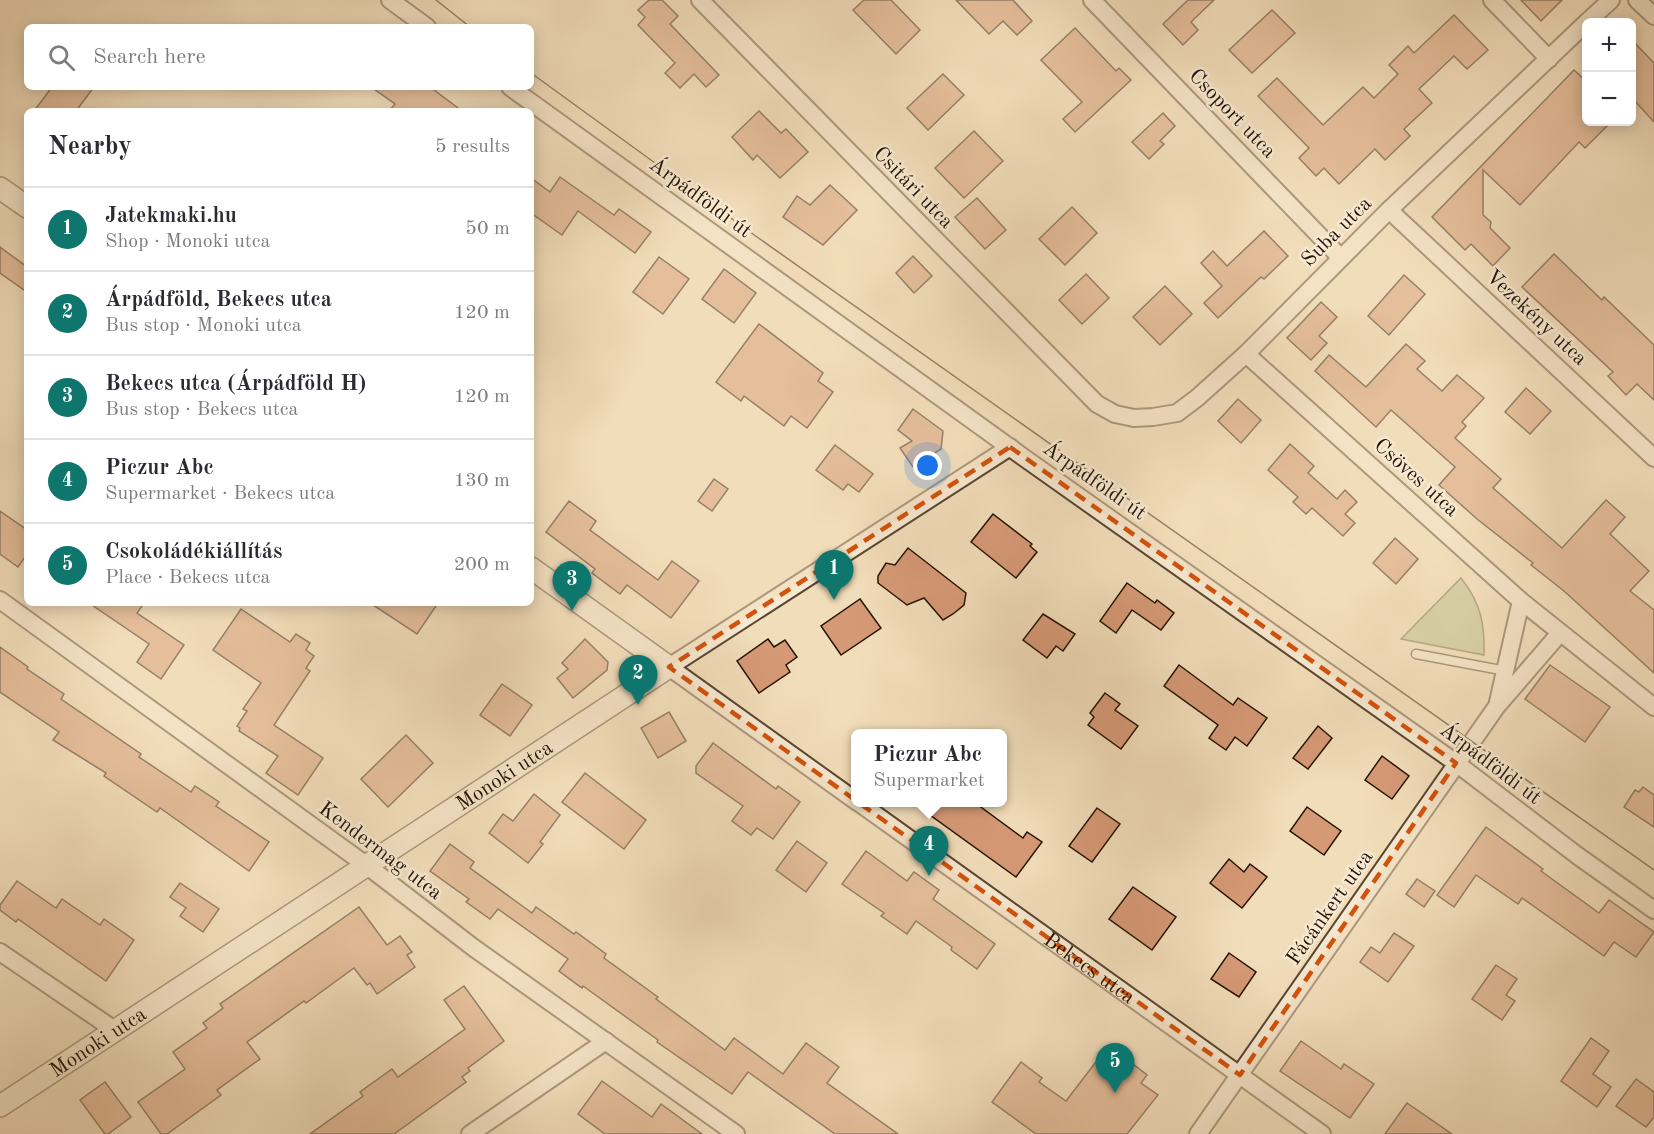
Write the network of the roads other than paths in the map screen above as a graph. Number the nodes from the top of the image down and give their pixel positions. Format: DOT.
graph roads {
  1 [pos="390,0"];
  2 [pos="700,0"];
  3 [pos="1092,0"];
  4 [pos="1492,0"];
  5 [pos="1611,0"];
  6 [pos="1637,0"];
  7 [pos="1654,16"];
  8 [pos="1592,18"];
  9 [pos="423,24"];
  10 [pos="1582,28"];
  11 [pos="1549,59"];
  12 [pos="514,90"];
  13 [pos="0,188"];
  14 [pos="24,205"];
  15 [pos="1389,210"];
  16 [pos="1341,258"];
  17 [pos="1246,354"];
  18 [pos="1097,404"];
  19 [pos="1010,447"];
  20 [pos="1654,458"];
  21 [pos="534,570"];
  22 [pos="0,600"];
  23 [pos="1521,601"];
  24 [pos="1560,633"];
  25 [pos="1416,654"];
  26 [pos="669,666"];
  27 [pos="1506,671"];
  28 [pos="1497,705"];
  29 [pos="1654,707"];
  30 [pos="1456,764"];
  31 [pos="851,798"];
  32 [pos="864,807"];
  33 [pos="366,866"];
  34 [pos="1654,910"];
  35 [pos="0,952"];
  36 [pos="116,1031"];
  37 [pos="606,1041"];
  38 [pos="1240,1075"];
  39 [pos="0,1106"];
  40 [pos="470,1134"];
  41 [pos="736,1134"];
  42 [pos="1198,1134"];
  43 [pos="1322,1134"];
  1 -- 9 [label="street"];
  2 -- 18 [label="street, Csitári utca"];
  3 -- 16 [label="street, Csoport utca"];
  4 -- 11 [label="street"];
  5 -- 8 [label="street, Suba utca"];
  6 -- 7 [label="street"];
  10 -- 11 [label="street, Suba utca"];
  11 -- 15 [label="street, Suba utca"];
  12 -- 19 [label="street, Árpádföldi út"];
  13 -- 14 [label="street"];
  15 -- 16 [label="street, Suba utca"];
  15 -- 20 [label="street, Vezekény utca"];
  16 -- 17 [label="street, Suba utca"];
  17 -- 18 [label="street, Suba utca"];
  17 -- 23 [label="street, Csöves utca"];
  19 -- 26 [label="street, Monoki utca"];
  19 -- 30 [label="street, Árpádföldi út"];
  21 -- 26 [label="street, Bekecs utca"];
  22 -- 33 [label="street, Kendermag utca"];
  23 -- 24 [label="street, Csöves utca"];
  23 -- 27 [label="street, Fácánkert utca"];
  24 -- 28 [label="street, Fácánkert utca"];
  24 -- 29 [label="street, Csöves utca"];
  25 -- 27 [label="lane"];
  26 -- 31 [label="street, Bekecs utca"];
  26 -- 33 [label="street, Monoki utca"];
  27 -- 28 [label="street, Fácánkert utca"];
  28 -- 30 [label="street, Fácánkert utca"];
  30 -- 34 [label="street, Árpádföldi út"];
  30 -- 38 [label="street, Fácánkert utca"];
  32 -- 38 [label="street, Bekecs utca"];
  33 -- 36 [label="street, Monoki utca"];
  33 -- 37 [label="street, Kendermag utca"];
  35 -- 36 [label="street"];
  36 -- 39 [label="street, Monoki utca"];
  37 -- 40 [label="street"];
  37 -- 41 [label="street, Kendermag utca"];
  38 -- 42 [label="street, Fácánkert utca"];
  38 -- 43 [label="street, Bekecs utca"];
}
